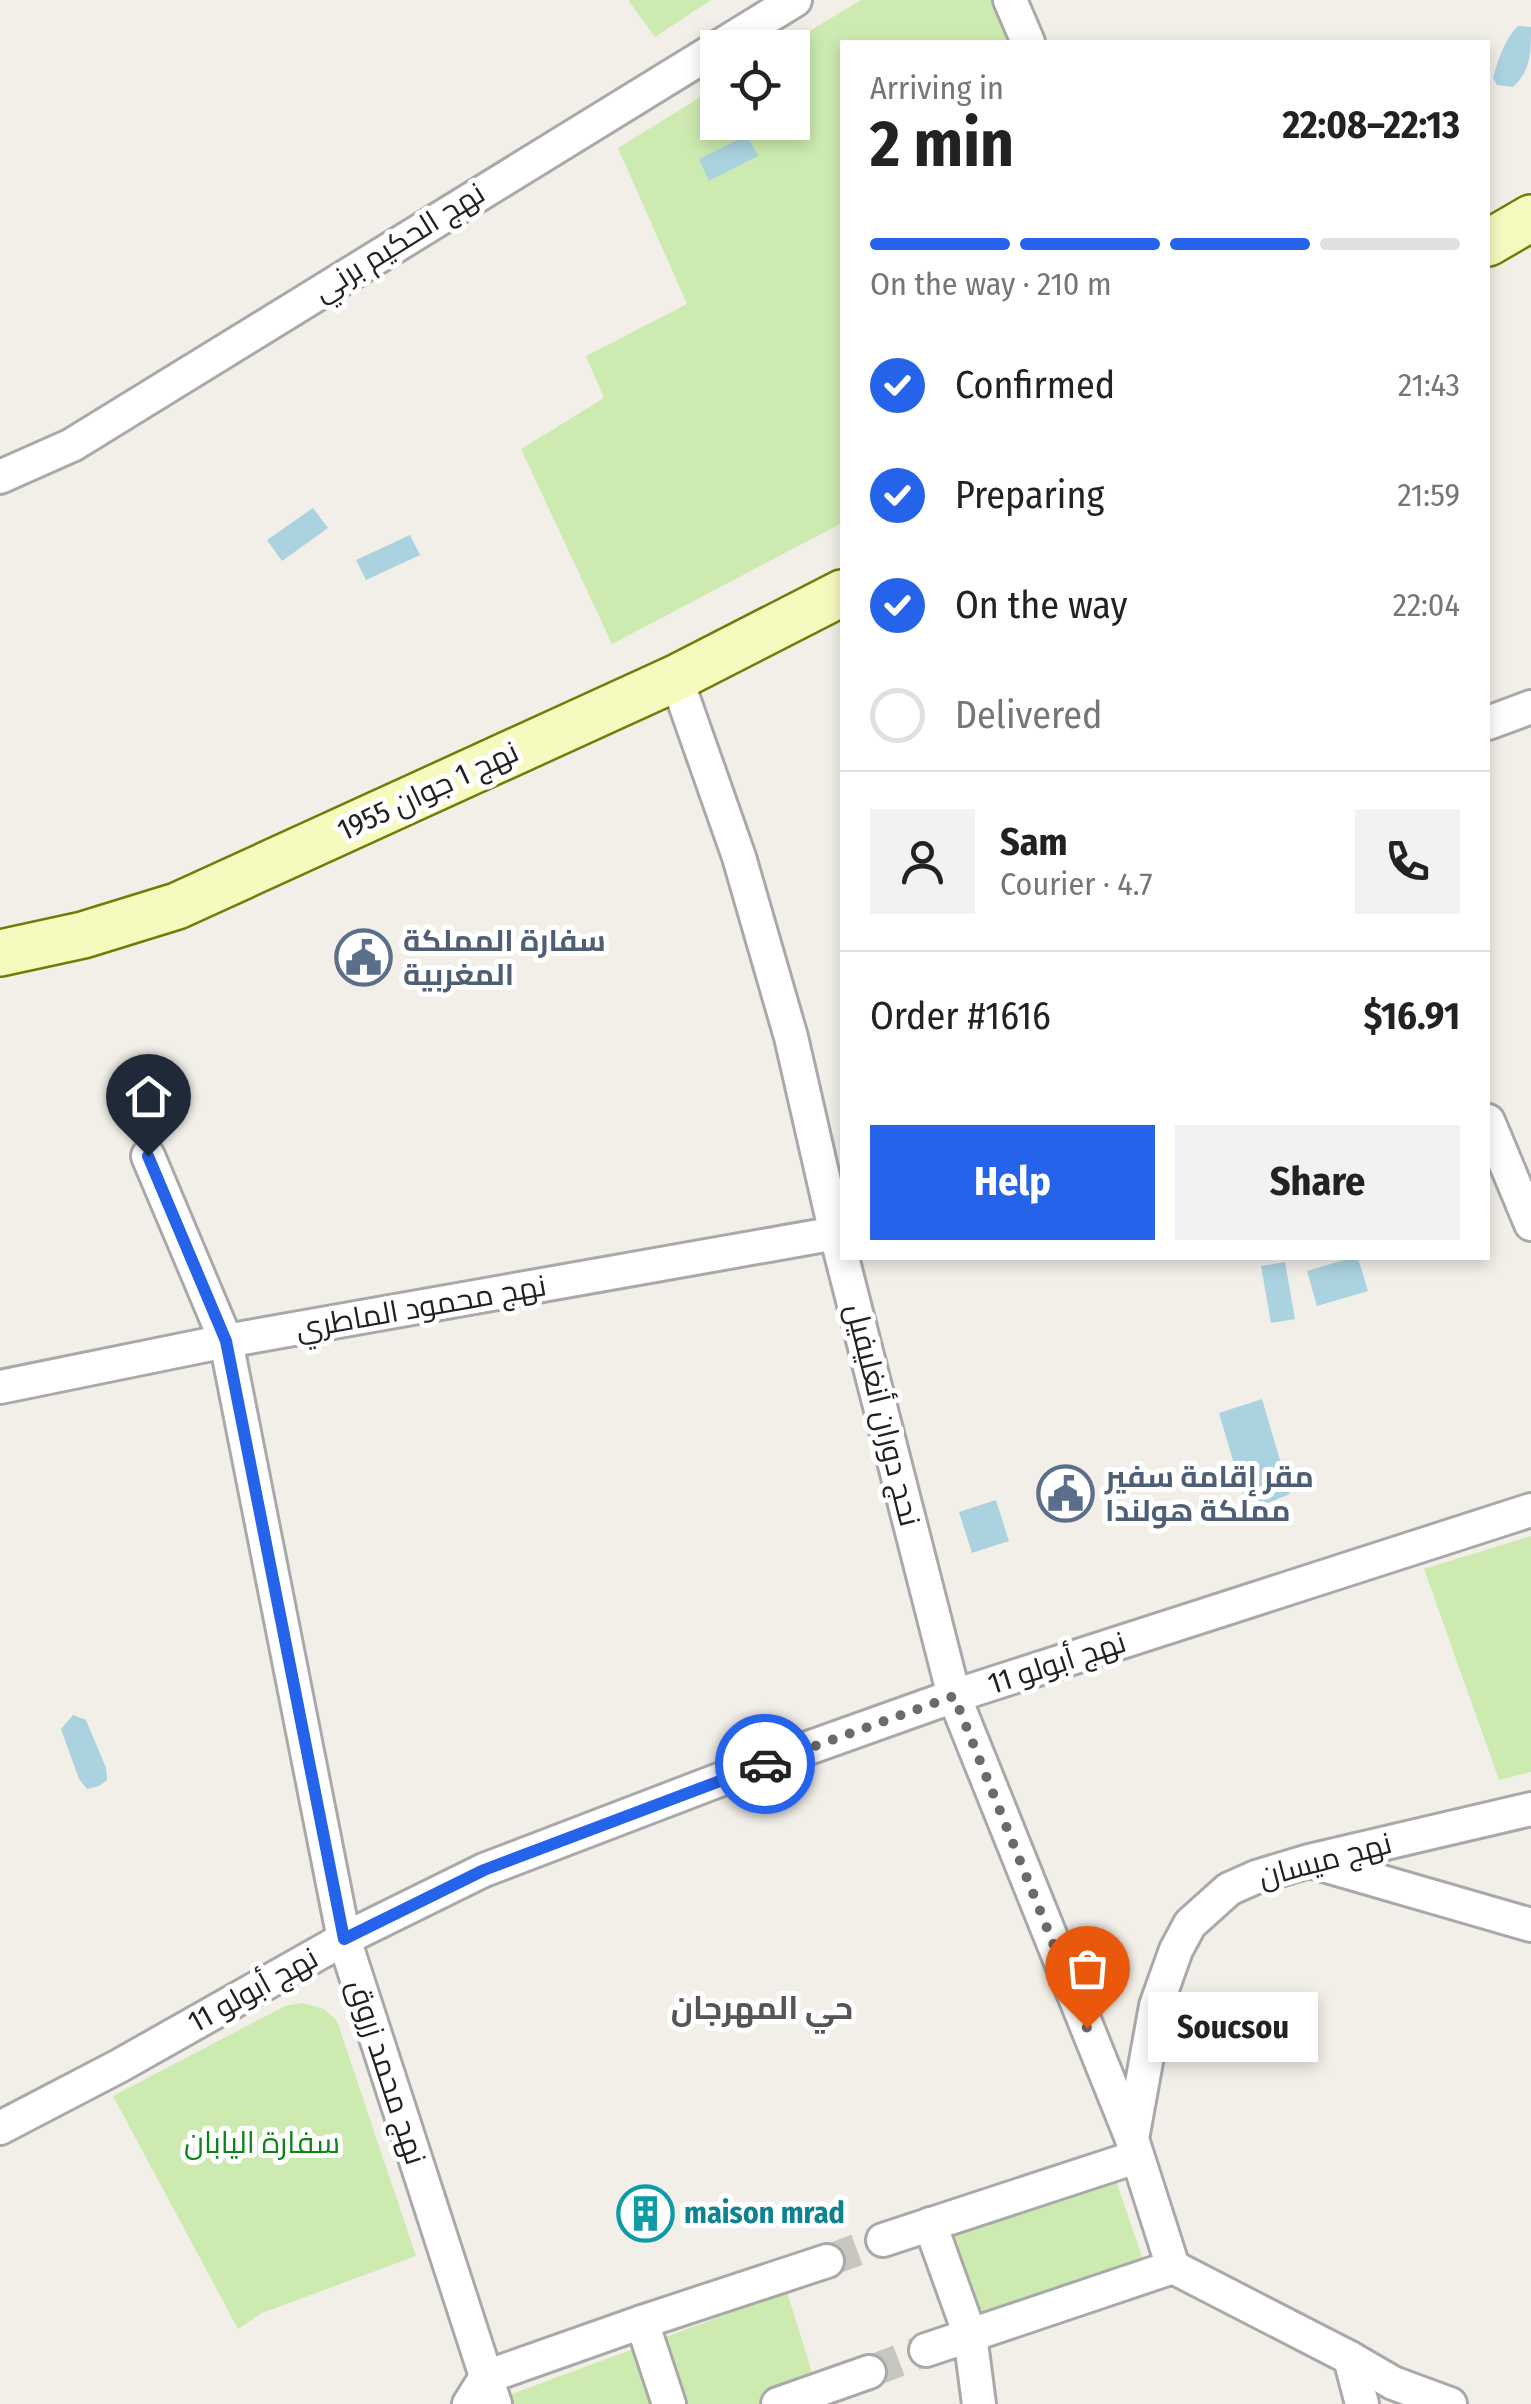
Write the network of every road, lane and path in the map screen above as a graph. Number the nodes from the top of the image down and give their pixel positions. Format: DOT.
graph roads {
  1 [pos="795,0"];
  2 [pos="1010,0"];
  3 [pos="1027,40"];
  4 [pos="1531,218"];
  5 [pos="1490,242"];
  6 [pos="0,477"];
  7 [pos="840,595"];
  8 [pos="676,678"];
  9 [pos="1531,707"];
  10 [pos="1490,722"];
  11 [pos="0,954"];
  12 [pos="1490,1126"];
  13 [pos="148,1156"];
  14 [pos="1531,1224"];
  15 [pos="839,1233"];
  16 [pos="846,1260"];
  17 [pos="226,1341"];
  18 [pos="0,1387"];
  19 [pos="1531,1510"];
  20 [pos="954,1696"];
  21 [pos="1531,1809"];
  22 [pos="1308,1861"];
  23 [pos="1531,1924"];
  24 [pos="344,1939"];
  25 [pos="0,2128"];
  26 [pos="1134,2148"];
  27 [pos="930,2224"];
  28 [pos="883,2240"];
  29 [pos="827,2261"];
  30 [pos="1174,2267"];
  31 [pos="642,2322"];
  32 [pos="970,2335"];
  33 [pos="926,2350"];
  34 [pos="1350,2358"];
  35 [pos="870,2372"];
  36 [pos="483,2395"];
  37 [pos="669,2404"];
  38 [pos="778,2404"];
  39 [pos="979,2404"];
  40 [pos="1362,2404"];
  41 [pos="1450,2404"];
  1 -- 6 [label="street, نهج الحكيم برني"];
  2 -- 3 [label="street"];
  4 -- 5 [label="street"];
  7 -- 8 [label="street, نهج 1 جوان 1955"];
  8 -- 11 [label="street, نهج 1 جوان 1955"];
  8 -- 15 [label="street, نحج دوران أنغليفيل"];
  9 -- 10 [label="street"];
  12 -- 14 [label="street"];
  13 -- 17 [label="street, نهج محمد زروق"];
  15 -- 17 [label="street, نهج محمود الماطري"];
  16 -- 20 [label="street, نحج دوران أنغليفيل"];
  17 -- 18 [label="street, نهج محمود الماطري"];
  17 -- 24 [label="street, نهج محمد زروق"];
  19 -- 20 [label="street, نهج أبولو 11"];
  20 -- 24 [label="street, نهج أبولو 11"];
  20 -- 26 [label="street, نحج دوران أنغليفيل"];
  21 -- 22 [label="street, نهج ميسان"];
  22 -- 23 [label="street"];
  22 -- 26 [label="street, نهج ميسان"];
  24 -- 25 [label="street, نهج أبولو 11"];
  24 -- 36 [label="street, نهج محمد زروق"];
  26 -- 27 [label="street"];
  26 -- 30 [label="street, نهج ميسان"];
  27 -- 28 [label="street"];
  27 -- 32 [label="street"];
  29 -- 31 [label="street"];
  30 -- 32 [label="street"];
  30 -- 34 [label="street"];
  31 -- 36 [label="street"];
  31 -- 37 [label="street"];
  32 -- 33 [label="street"];
  32 -- 39 [label="street"];
  34 -- 40 [label="street"];
  34 -- 41 [label="street"];
  35 -- 38 [label="street"];
}
